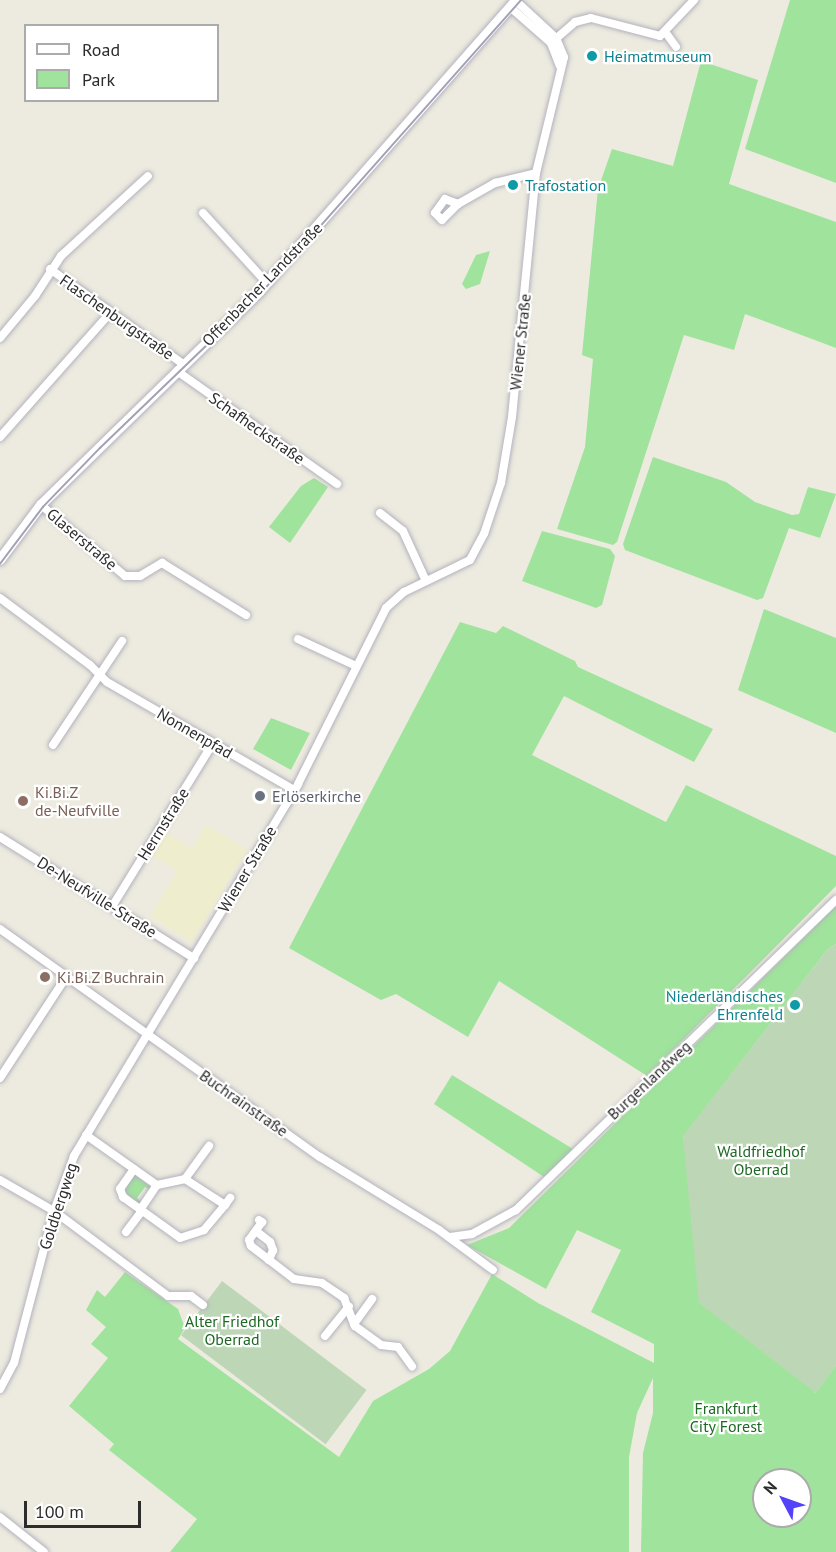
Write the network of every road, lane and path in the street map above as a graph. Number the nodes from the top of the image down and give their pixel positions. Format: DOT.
graph roads {
  1 [pos="694,0"];
  2 [pos="514,3"];
  3 [pos="666,33"];
  4 [pos="554,40"];
  5 [pos="676,47"];
  6 [pos="536,173"];
  7 [pos="148,176"];
  8 [pos="458,204"];
  9 [pos="203,213"];
  10 [pos="50,269"];
  11 [pos="267,283"];
  12 [pos="111,312"];
  13 [pos="0,338"];
  14 [pos="180,368"];
  15 [pos="0,437"];
  16 [pos="337,484"];
  17 [pos="41,505"];
  18 [pos="380,513"];
  19 [pos="0,560"];
  20 [pos="426,581"];
  21 [pos="0,598"];
  22 [pos="246,615"];
  23 [pos="298,639"];
  24 [pos="122,641"];
  25 [pos="356,666"];
  26 [pos="98,673"];
  27 [pos="213,743"];
  28 [pos="53,745"];
  29 [pos="294,790"];
  30 [pos="0,837"];
  31 [pos="836,900"];
  32 [pos="113,905"];
  33 [pos="0,929"];
  34 [pos="194,958"];
  35 [pos="66,977"];
  36 [pos="147,1035"];
  37 [pos="0,1078"];
  38 [pos="86,1135"];
  39 [pos="209,1146"];
  40 [pos="134,1169"];
  41 [pos="185,1179"];
  42 [pos="0,1180"];
  43 [pos="157,1185"];
  44 [pos="141,1210"];
  45 [pos="54,1211"];
  46 [pos="259,1220"];
  47 [pos="256,1231"];
  48 [pos="126,1233"];
  49 [pos="450,1237"];
  50 [pos="269,1260"];
  51 [pos="493,1270"];
  52 [pos="372,1299"];
  53 [pos="203,1305"];
  54 [pos="349,1306"];
  55 [pos="354,1324"];
  56 [pos="325,1336"];
  57 [pos="412,1366"];
  58 [pos="3,1375"];
  59 [pos="0,1389"];
  60 [pos="0,1517"];
  61 [pos="44,1552"];
  1 -- 3 [label="street"];
  2 -- 4 [label="street, Wiener Straße"];
  2 -- 11 [label="main road, Offenbacher Landstraße"];
  3 -- 4 [label="street"];
  3 -- 5 [label="street"];
  4 -- 6 [label="street, Wiener Straße"];
  6 -- 8 [label="street"];
  6 -- 20 [label="street, Wiener Straße"];
  7 -- 10 [label="street"];
  9 -- 11 [label="street"];
  10 -- 12 [label="street, Flaschenburgstraße"];
  10 -- 13 [label="street"];
  11 -- 14 [label="main road, Offenbacher Landstraße"];
  12 -- 14 [label="street, Flaschenburgstraße"];
  12 -- 15 [label="street"];
  14 -- 16 [label="street, Schafheckstraße"];
  14 -- 17 [label="main road, Offenbacher Landstraße"];
  17 -- 19 [label="main road, Offenbacher Landstraße"];
  17 -- 22 [label="street, Glaserstraße"];
  18 -- 20 [label="street"];
  20 -- 25 [label="street, Wiener Straße"];
  21 -- 26 [label="street, Nonnenpfad"];
  23 -- 25 [label="street"];
  24 -- 26 [label="street"];
  25 -- 29 [label="street, Wiener Straße"];
  26 -- 27 [label="street, Nonnenpfad"];
  26 -- 28 [label="street"];
  27 -- 29 [label="street, Nonnenpfad"];
  27 -- 32 [label="street, Herrnstraße"];
  29 -- 34 [label="street, Wiener Straße"];
  30 -- 32 [label="street, De-Neufville-Straße"];
  31 -- 49 [label="street, Burgenlandweg"];
  32 -- 34 [label="street, De-Neufville-Straße"];
  33 -- 35 [label="street, Buchrainstraße"];
  34 -- 36 [label="street, Wiener Straße"];
  35 -- 36 [label="street, Buchrainstraße"];
  35 -- 37 [label="street"];
  36 -- 38 [label="street, Goldbergweg"];
  36 -- 49 [label="street, Buchrainstraße"];
  38 -- 40 [label="street"];
  38 -- 45 [label="street, Goldbergweg"];
  39 -- 41 [label="street"];
  40 -- 43 [label="street"];
  40 -- 44 [label="street"];
  41 -- 43 [label="street"];
  41 -- 44 [label="street"];
  42 -- 45 [label="street"];
  43 -- 44 [label="street"];
  44 -- 48 [label="street"];
  45 -- 53 [label="street"];
  45 -- 58 [label="street, Goldbergweg"];
  46 -- 47 [label="street"];
  47 -- 50 [label="street"];
  47 -- 50 [label="street"];
  49 -- 51 [label="street, Buchrainstraße"];
  50 -- 54 [label="street"];
  52 -- 55 [label="street"];
  54 -- 55 [label="street"];
  54 -- 56 [label="street"];
  55 -- 57 [label="street"];
  58 -- 59 [label="street, Goldbergweg"];
  60 -- 61 [label="street"];
}
